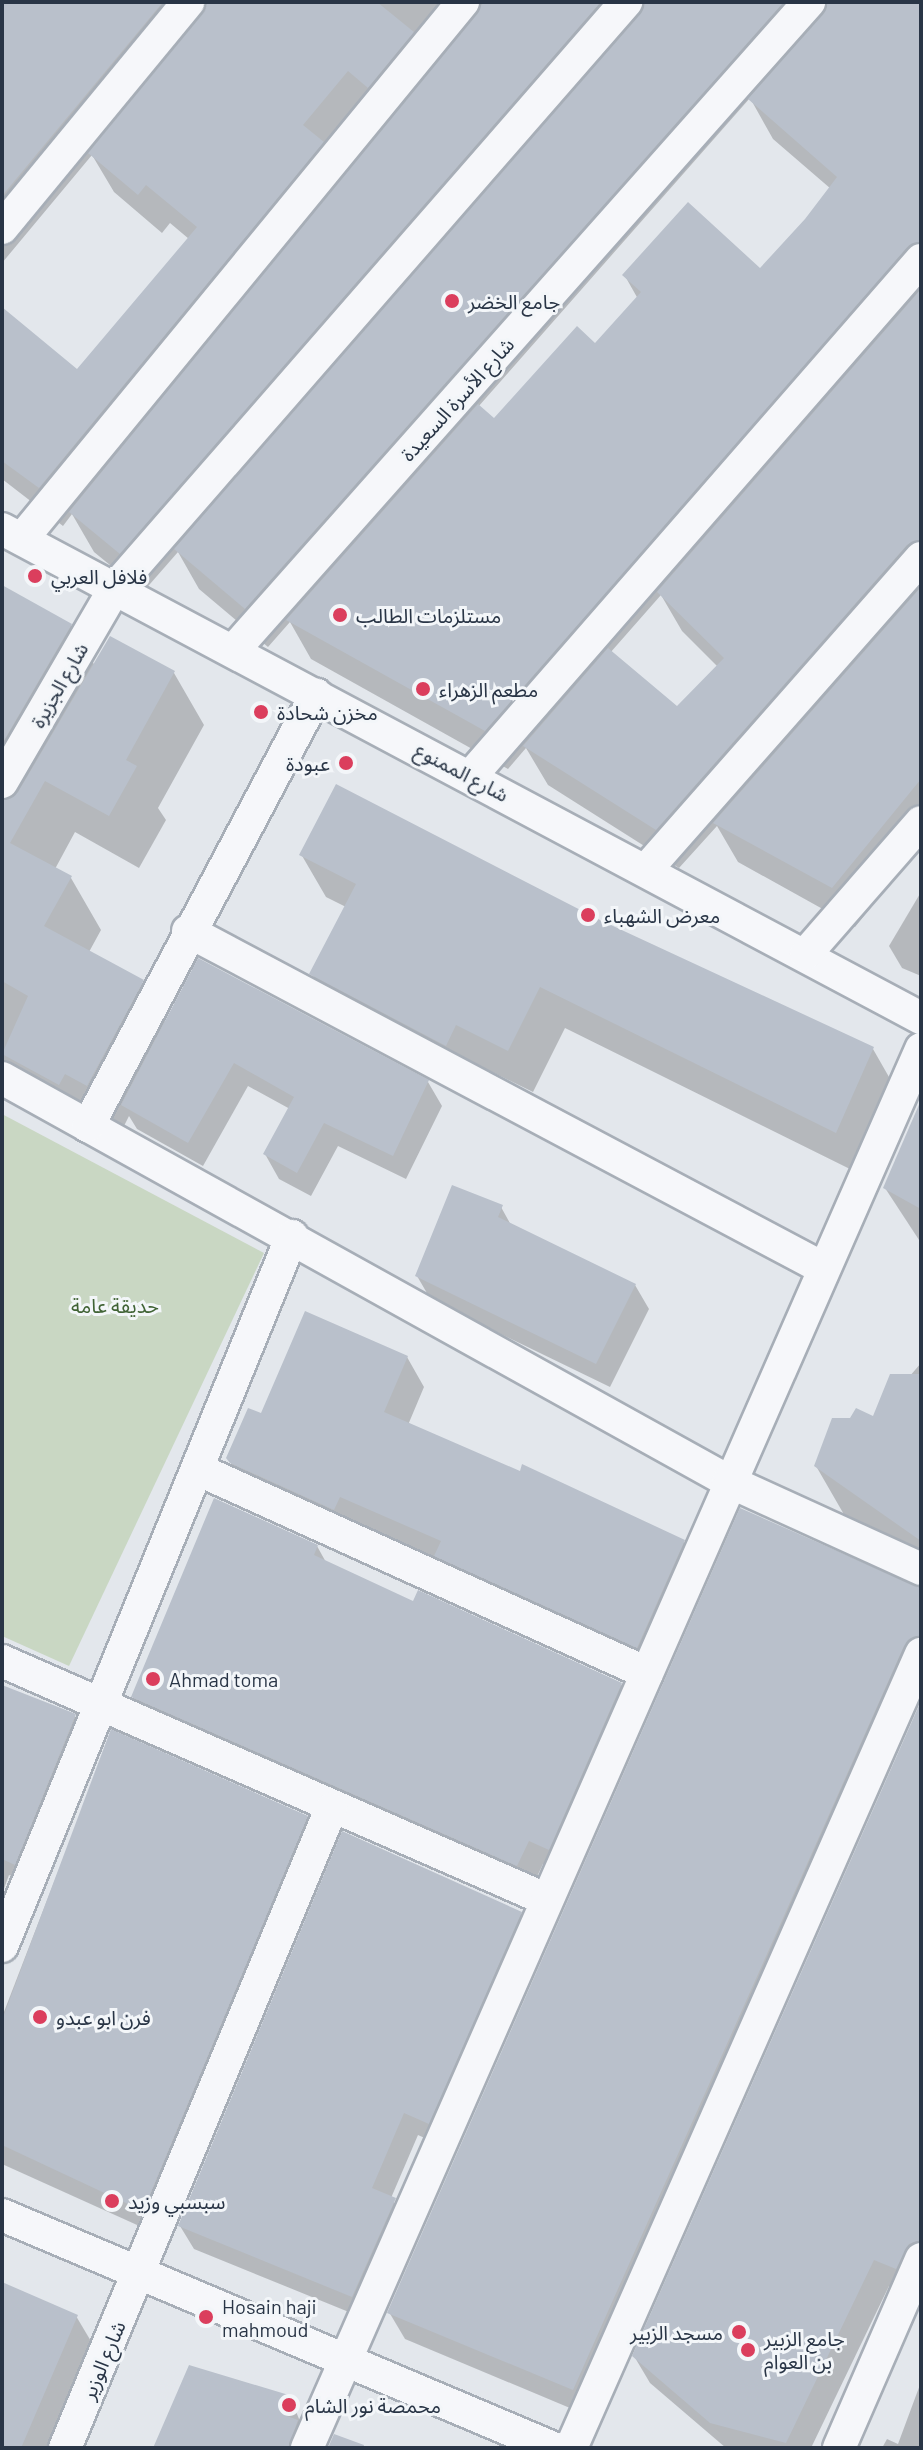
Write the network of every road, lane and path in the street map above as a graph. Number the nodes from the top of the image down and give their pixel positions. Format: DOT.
graph roads {
  1 [pos="188,2"];
  2 [pos="463,2"];
  3 [pos="626,2"];
  4 [pos="809,2"];
  5 [pos="2,228"];
  6 [pos="921,260"];
  7 [pos="12,534"];
  8 [pos="921,558"];
  9 [pos="115,588"];
  10 [pos="233,651"];
  11 [pos="316,695"];
  12 [pos="470,777"];
  13 [pos="2,782"];
  14 [pos="921,822"];
  15 [pos="646,870"];
  16 [pos="188,931"];
  17 [pos="806,954"];
  18 [pos="921,1018"];
  19 [pos="921,1049"];
  20 [pos="2,1078"];
  21 [pos="88,1126"];
  22 [pos="292,1236"];
  23 [pos="823,1268"];
  24 [pos="197,1469"];
  25 [pos="728,1481"];
  26 [pos="921,1569"];
  27 [pos="921,1654"];
  28 [pos="2,1661"];
  29 [pos="647,1673"];
  30 [pos="101,1702"];
  31 [pos="331,1809"];
  32 [pos="543,1898"];
  33 [pos="2,1946"];
  34 [pos="2,2215"];
  35 [pos="921,2259"];
  36 [pos="141,2273"];
  37 [pos="347,2358"];
  38 [pos="65,2448"];
  39 [pos="307,2448"];
  40 [pos="553,2448"];
  41 [pos="571,2448"];
  42 [pos="839,2448"];
  1 -- 5 [label="street"];
  2 -- 7 [label="street"];
  3 -- 9 [label="street, شارع الجزيرة"];
  4 -- 10 [label="street, شارع الأسرة السعيدة"];
  6 -- 12 [label="street"];
  7 -- 9 [label="street, شارع الممنوع"];
  8 -- 15 [label="street"];
  9 -- 10 [label="street, شارع الممنوع"];
  9 -- 13 [label="street, شارع الجزيرة"];
  10 -- 11 [label="street, شارع الممنوع"];
  11 -- 12 [label="street, شارع الممنوع"];
  11 -- 16 [label="street"];
  12 -- 15 [label="street, شارع الممنوع"];
  14 -- 17 [label="street"];
  15 -- 17 [label="street, شارع الممنوع"];
  16 -- 21 [label="street"];
  16 -- 23 [label="street"];
  17 -- 18 [label="street, شارع الممنوع"];
  19 -- 23 [label="street"];
  20 -- 21 [label="street"];
  21 -- 22 [label="street"];
  22 -- 24 [label="street"];
  22 -- 25 [label="street"];
  23 -- 25 [label="street"];
  24 -- 29 [label="street"];
  24 -- 30 [label="street"];
  25 -- 26 [label="street"];
  25 -- 29 [label="street"];
  27 -- 41 [label="street"];
  28 -- 30 [label="street"];
  29 -- 32 [label="street"];
  30 -- 31 [label="street"];
  30 -- 33 [label="street"];
  31 -- 32 [label="street"];
  31 -- 36 [label="street, شارع الوزير"];
  32 -- 37 [label="street"];
  34 -- 36 [label="street"];
  35 -- 42 [label="street"];
  36 -- 37 [label="street"];
  36 -- 38 [label="street, شارع الوزير"];
  37 -- 39 [label="street"];
  37 -- 40 [label="street"];
}
